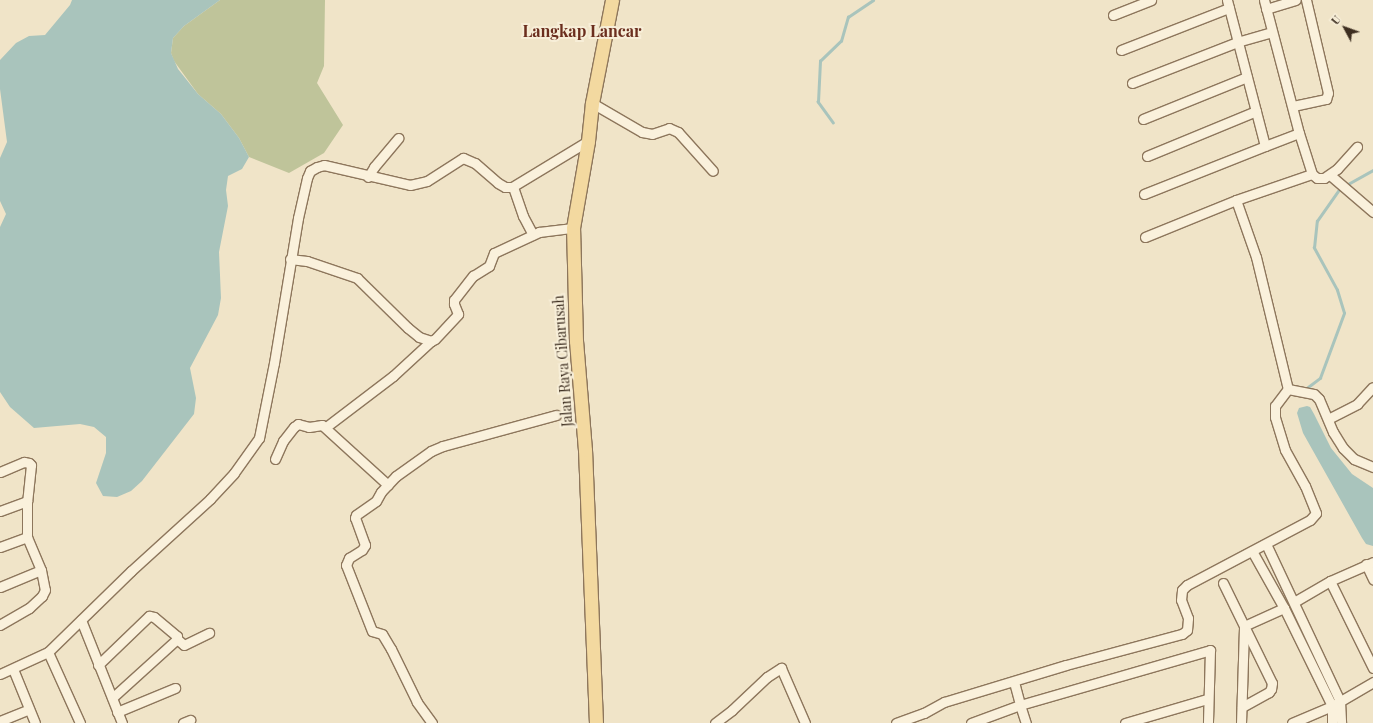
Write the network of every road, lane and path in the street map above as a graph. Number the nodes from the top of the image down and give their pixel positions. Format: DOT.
graph roads {
  1 [pos="612,0"];
  2 [pos="1150,0"];
  3 [pos="1296,0"];
  4 [pos="1306,0"];
  5 [pos="1228,4"];
  6 [pos="1265,4"];
  7 [pos="1113,15"];
  8 [pos="1272,32"];
  9 [pos="1237,42"];
  10 [pos="1120,50"];
  11 [pos="1246,77"];
  12 [pos="1132,83"];
  13 [pos="592,103"];
  14 [pos="1293,106"];
  15 [pos="1256,111"];
  16 [pos="1143,119"];
  17 [pos="1299,133"];
  18 [pos="398,138"];
  19 [pos="588,141"];
  20 [pos="1265,146"];
  21 [pos="1357,147"];
  22 [pos="1147,156"];
  23 [pos="713,171"];
  24 [pos="1312,174"];
  25 [pos="1330,175"];
  26 [pos="368,177"];
  27 [pos="513,186"];
  28 [pos="1144,194"];
  29 [pos="1236,200"];
  30 [pos="1373,212"];
  31 [pos="573,228"];
  32 [pos="534,235"];
  33 [pos="1145,237"];
  34 [pos="290,259"];
  35 [pos="431,340"];
  36 [pos="1373,387"];
  37 [pos="1288,389"];
  38 [pos="556,415"];
  39 [pos="1328,419"];
  40 [pos="326,427"];
  41 [pos="275,459"];
  42 [pos="1373,467"];
  43 [pos="0,472"];
  44 [pos="388,485"];
  45 [pos="27,501"];
  46 [pos="0,511"];
  47 [pos="27,537"];
  48 [pos="1266,544"];
  49 [pos="0,547"];
  50 [pos="1252,551"];
  51 [pos="1369,563"];
  52 [pos="41,570"];
  53 [pos="1373,579"];
  54 [pos="1330,581"];
  55 [pos="1223,583"];
  56 [pos="0,587"];
  57 [pos="1294,602"];
  58 [pos="1284,608"];
  59 [pos="81,620"];
  60 [pos="0,625"];
  61 [pos="1244,626"];
  62 [pos="209,633"];
  63 [pos="178,639"];
  64 [pos="48,652"];
  65 [pos="98,665"];
  66 [pos="1373,668"];
  67 [pos="13,669"];
  68 [pos="0,674"];
  69 [pos="1014,682"];
  70 [pos="1373,682"];
  71 [pos="175,688"];
  72 [pos="112,698"];
  73 [pos="1208,699"];
  74 [pos="1340,701"];
  75 [pos="1020,704"];
  76 [pos="1332,706"];
  77 [pos="1242,707"];
  78 [pos="29,709"];
  79 [pos="118,712"];
  80 [pos="0,721"];
  81 [pos="35,723"];
  82 [pos="80,723"];
  83 [pos="122,723"];
  84 [pos="432,723"];
  85 [pos="596,723"];
  86 [pos="715,723"];
  87 [pos="805,723"];
  88 [pos="896,723"];
  89 [pos="971,723"];
  90 [pos="1026,723"];
  91 [pos="1125,723"];
  92 [pos="1208,723"];
  93 [pos="1241,723"];
  94 [pos="1292,723"];
  95 [pos="1332,723"];
  96 [pos="1341,723"];
  1 -- 13 [label="main road, Jalan Raya Cibarusah"];
  2 -- 7 [label="street"];
  3 -- 6 [label="street"];
  4 -- 14 [label="street"];
  5 -- 9 [label="street"];
  5 -- 10 [label="street"];
  6 -- 8 [label="street"];
  8 -- 9 [label="street"];
  8 -- 14 [label="street"];
  9 -- 11 [label="street"];
  9 -- 12 [label="street"];
  11 -- 15 [label="street"];
  11 -- 16 [label="street"];
  13 -- 19 [label="main road, Jalan Raya Cibarusah"];
  13 -- 23 [label="street"];
  14 -- 17 [label="street"];
  15 -- 20 [label="street"];
  15 -- 22 [label="street"];
  17 -- 20 [label="street"];
  17 -- 24 [label="street"];
  18 -- 26 [label="street"];
  19 -- 27 [label="street"];
  19 -- 31 [label="main road, Jalan Raya Cibarusah"];
  20 -- 28 [label="street"];
  21 -- 25 [label="street"];
  24 -- 25 [label="street"];
  24 -- 29 [label="street"];
  25 -- 30 [label="street"];
  26 -- 27 [label="street"];
  26 -- 34 [label="street"];
  27 -- 32 [label="street"];
  29 -- 33 [label="street"];
  29 -- 37 [label="street"];
  31 -- 32 [label="street"];
  31 -- 85 [label="main road, Jalan Raya Cibarusah"];
  32 -- 35 [label="street"];
  34 -- 35 [label="street"];
  34 -- 59 [label="street"];
  35 -- 40 [label="street"];
  36 -- 39 [label="street"];
  37 -- 39 [label="street"];
  37 -- 48 [label="street"];
  38 -- 44 [label="street"];
  39 -- 42 [label="street"];
  40 -- 41 [label="street"];
  40 -- 44 [label="street"];
  43 -- 45 [label="street"];
  44 -- 84 [label="street"];
  45 -- 46 [label="street"];
  45 -- 47 [label="street"];
  47 -- 49 [label="street"];
  47 -- 52 [label="street"];
  48 -- 50 [label="street"];
  48 -- 57 [label="street"];
  50 -- 58 [label="street"];
  50 -- 69 [label="street"];
  51 -- 53 [label="street"];
  51 -- 54 [label="street"];
  52 -- 56 [label="street"];
  52 -- 60 [label="street"];
  54 -- 57 [label="street"];
  54 -- 66 [label="street"];
  55 -- 61 [label="street"];
  57 -- 74 [label="street"];
  58 -- 61 [label="street"];
  58 -- 76 [label="street"];
  59 -- 64 [label="street"];
  59 -- 65 [label="street"];
  61 -- 77 [label="street"];
  61 -- 77 [label="street"];
  62 -- 63 [label="street"];
  63 -- 65 [label="street"];
  63 -- 72 [label="street"];
  64 -- 67 [label="street"];
  64 -- 82 [label="street"];
  65 -- 72 [label="street"];
  67 -- 68 [label="street"];
  67 -- 78 [label="street"];
  69 -- 75 [label="street"];
  69 -- 88 [label="street"];
  70 -- 74 [label="street"];
  71 -- 79 [label="street"];
  72 -- 79 [label="street"];
  73 -- 75 [label="street"];
  73 -- 91 [label="street"];
  73 -- 92 [label="street"];
  74 -- 76 [label="street"];
  74 -- 96 [label="street"];
  75 -- 89 [label="street"];
  75 -- 90 [label="street"];
  76 -- 94 [label="street"];
  76 -- 95 [label="street"];
  77 -- 93 [label="street"];
  78 -- 80 [label="street"];
  78 -- 81 [label="street"];
  79 -- 83 [label="street"];
  86 -- 87 [label="street"];
}
